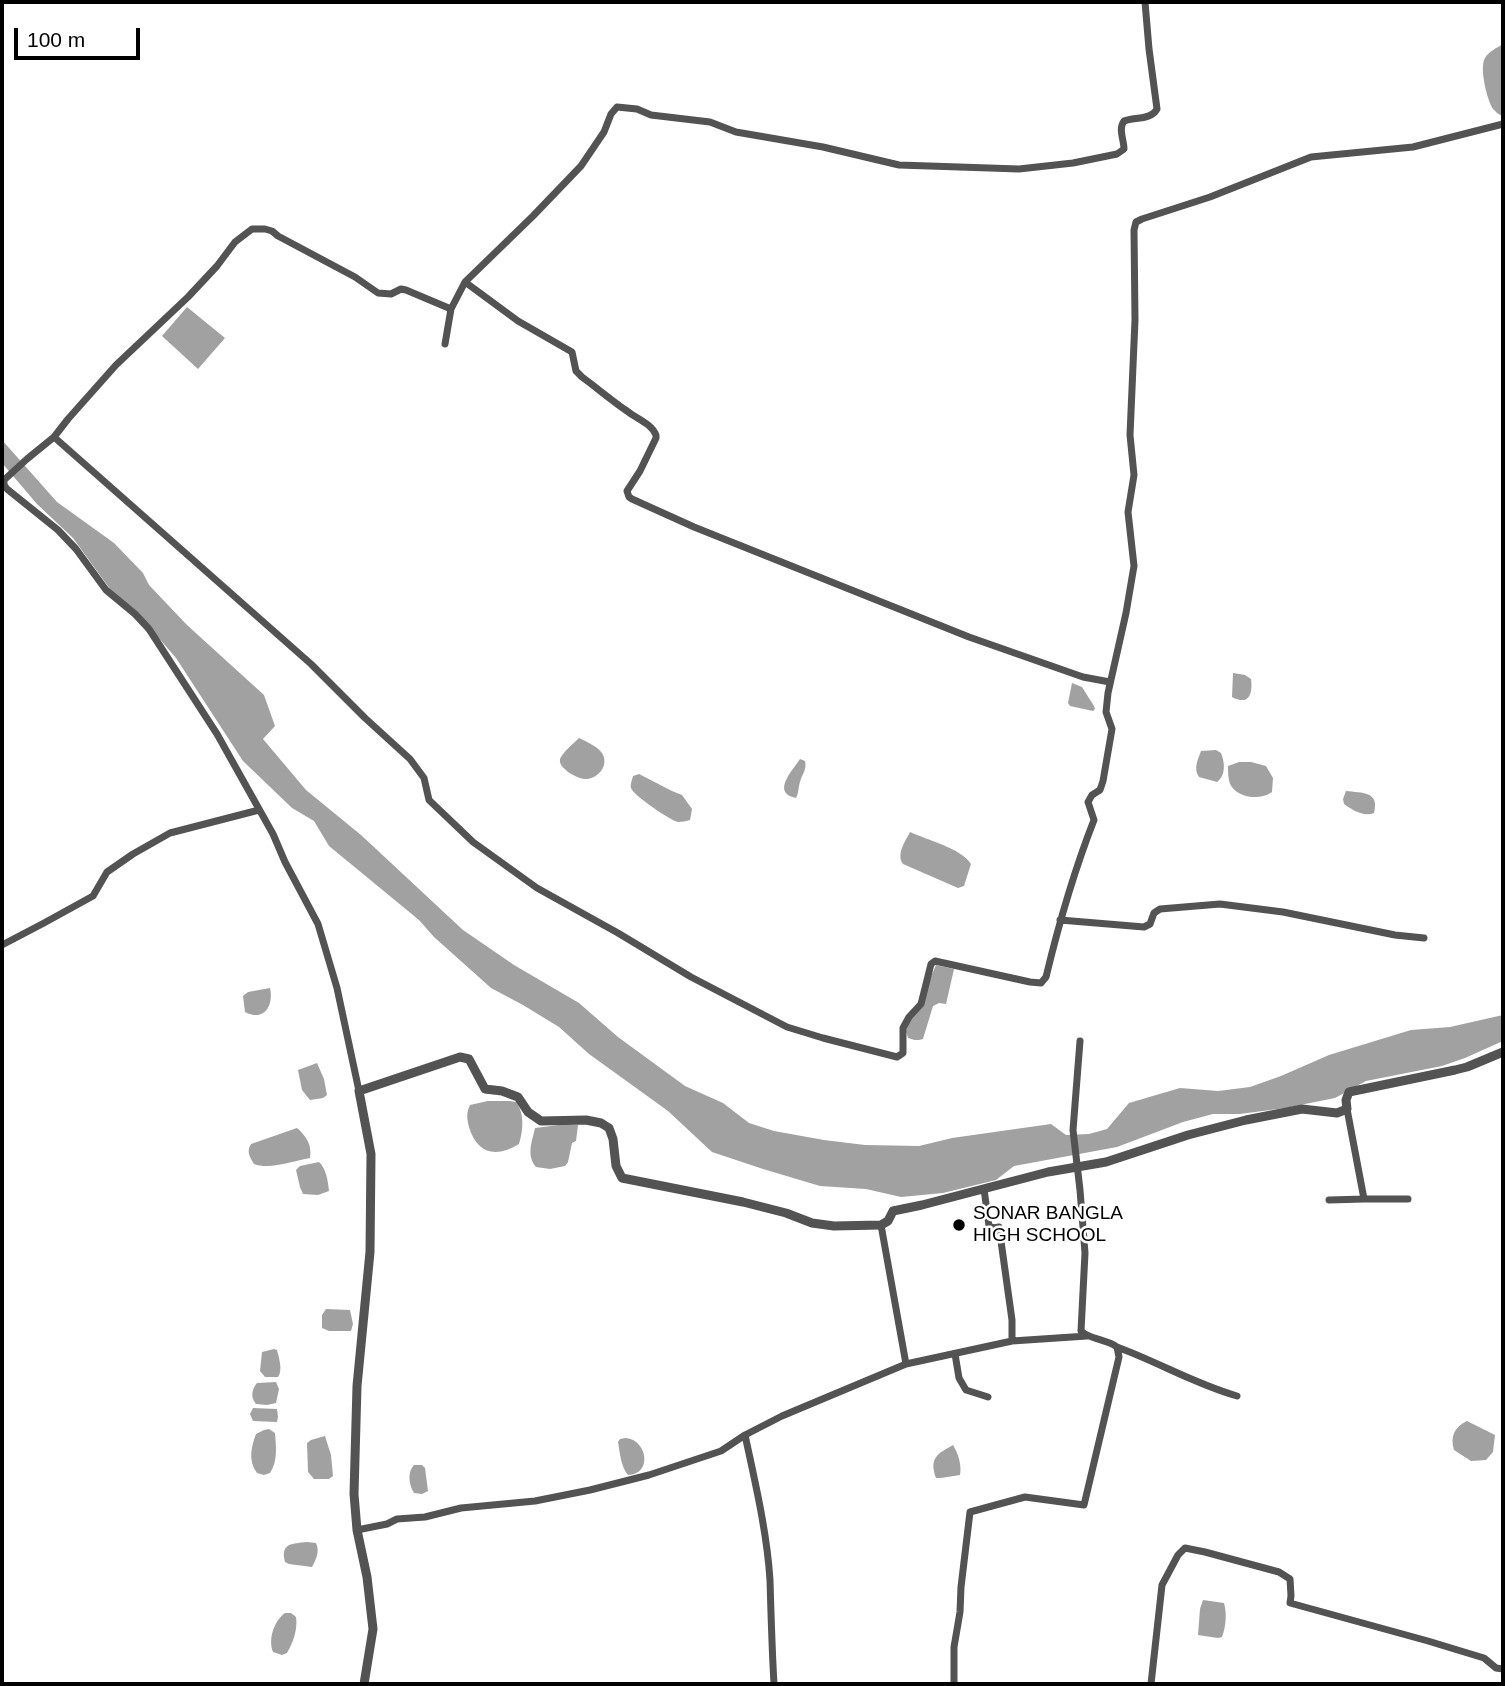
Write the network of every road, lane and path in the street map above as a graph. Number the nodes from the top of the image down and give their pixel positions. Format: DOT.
graph roads {
  1 [pos="1145,2"];
  2 [pos="1503,124"];
  3 [pos="465,282"];
  4 [pos="451,309"];
  5 [pos="446,344"];
  6 [pos="54,438"];
  7 [pos="4,486"];
  8 [pos="1110,682"];
  9 [pos="259,810"];
  10 [pos="1060,920"];
  11 [pos="1424,938"];
  12 [pos="2,944"];
  13 [pos="1080,1041"];
  14 [pos="1503,1052"];
  15 [pos="359,1091"];
  16 [pos="1347,1109"];
  17 [pos="1077,1164"];
  18 [pos="984,1189"];
  19 [pos="1364,1199"];
  20 [pos="1408,1199"];
  21 [pos="1329,1200"];
  22 [pos="881,1226"];
  23 [pos="1087,1336"];
  24 [pos="1012,1341"];
  25 [pos="1117,1347"];
  26 [pos="955,1354"];
  27 [pos="906,1364"];
  28 [pos="1237,1396"];
  29 [pos="988,1397"];
  30 [pos="745,1435"];
  31 [pos="357,1530"];
  32 [pos="1503,1669"];
  33 [pos="364,1684"];
  34 [pos="774,1684"];
  35 [pos="954,1684"];
  36 [pos="1151,1684"];
  1 -- 3 [label="street"];
  2 -- 8 [label="street"];
  3 -- 4 [label="street"];
  3 -- 8 [label="street"];
  4 -- 5 [label="street"];
  4 -- 6 [label="street"];
  6 -- 7 [label="street"];
  6 -- 10 [label="street"];
  7 -- 9 [label="street"];
  8 -- 10 [label="street"];
  9 -- 12 [label="street"];
  9 -- 15 [label="street"];
  10 -- 11 [label="street"];
  13 -- 17 [label="street"];
  14 -- 16 [label="street"];
  15 -- 22 [label="street"];
  15 -- 31 [label="street"];
  16 -- 17 [label="street"];
  16 -- 19 [label="street"];
  17 -- 18 [label="street"];
  17 -- 23 [label="street"];
  18 -- 22 [label="street"];
  18 -- 24 [label="street"];
  19 -- 20 [label="street"];
  19 -- 21 [label="street"];
  22 -- 27 [label="street"];
  23 -- 24 [label="street"];
  23 -- 25 [label="street"];
  24 -- 26 [label="street"];
  25 -- 28 [label="street"];
  25 -- 35 [label="street"];
  26 -- 27 [label="street"];
  26 -- 29 [label="street"];
  27 -- 30 [label="street"];
  30 -- 31 [label="street"];
  30 -- 34 [label="street"];
  31 -- 33 [label="street"];
  32 -- 36 [label="street"];
}
